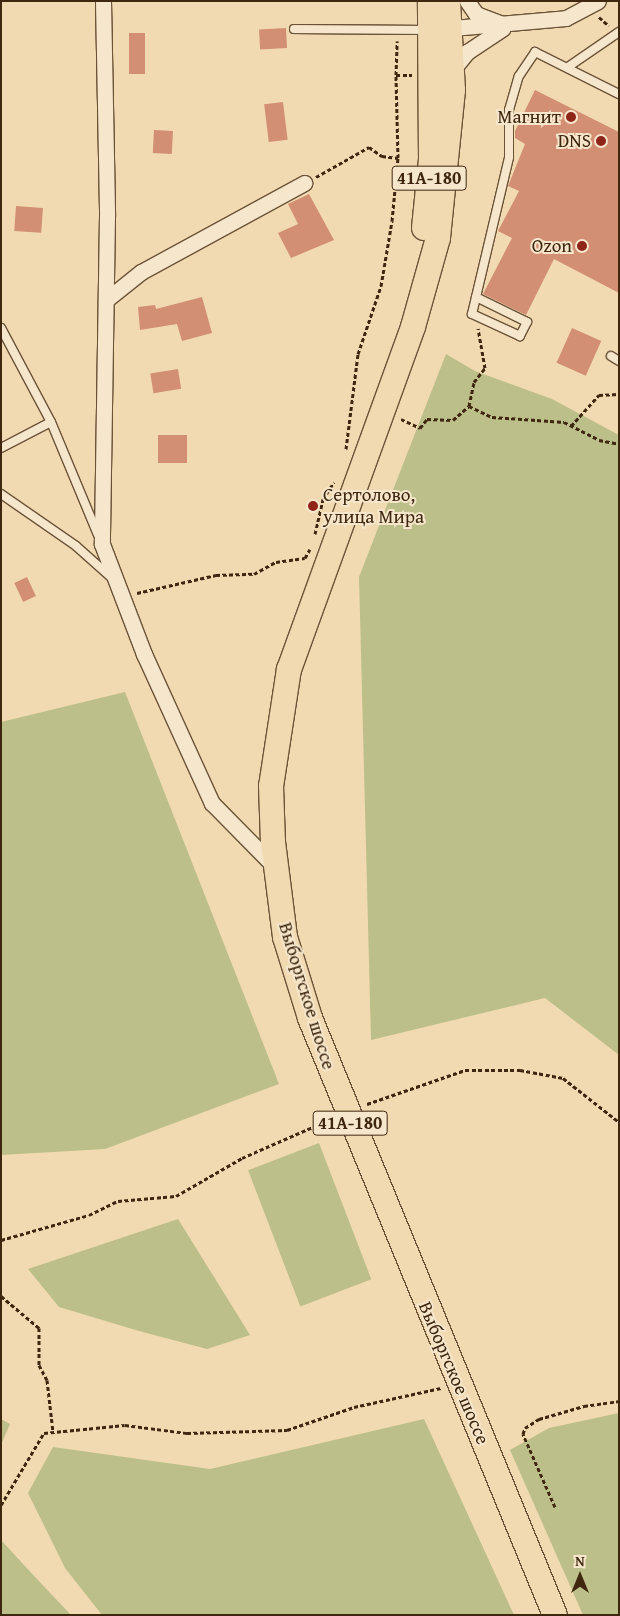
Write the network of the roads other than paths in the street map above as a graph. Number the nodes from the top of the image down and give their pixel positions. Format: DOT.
graph roads {
  1 [pos="103,1"];
  2 [pos="430,1"];
  3 [pos="448,1"];
  4 [pos="467,1"];
  5 [pos="598,1"];
  6 [pos="506,26"];
  7 [pos="294,29"];
  8 [pos="442,29"];
  9 [pos="619,32"];
  10 [pos="568,67"];
  11 [pos="454,68"];
  12 [pos="619,84"];
  13 [pos="611,90"];
  14 [pos="619,94"];
  15 [pos="304,183"];
  16 [pos="476,297"];
  17 [pos="106,300"];
  18 [pos="413,327"];
  19 [pos="1,328"];
  20 [pos="611,356"];
  21 [pos="619,361"];
  22 [pos="51,422"];
  23 [pos="1,448"];
  24 [pos="1,494"];
  25 [pos="102,544"];
  26 [pos="116,582"];
  27 [pos="275,867"];
  28 [pos="555,1615"];
  1 -- 17 [label="street"];
  2 -- 8 [label="main road, Выборгское шоссе / 41А-180"];
  3 -- 8 [label="main road, Выборгское шоссе / 41А-180"];
  4 -- 6 [label="street"];
  5 -- 6 [label="street"];
  6 -- 8 [label="street"];
  6 -- 11 [label="street"];
  7 -- 8 [label="lane"];
  8 -- 11 [label="main road, Выборгское шоссе / 41А-180"];
  8 -- 18 [label="main road, Выборгское шоссе / 41А-180"];
  9 -- 10 [label="lane"];
  10 -- 13 [label="lane"];
  10 -- 16 [label="lane"];
  11 -- 18 [label="main road, Выборгское шоссе / 41А-180"];
  12 -- 13 [label="lane"];
  13 -- 14 [label="lane"];
  15 -- 17 [label="street"];
  16 -- 16 [label="lane"];
  17 -- 25 [label="street"];
  18 -- 27 [label="main road, Выборгское шоссе / 41А-180"];
  19 -- 22 [label="lane"];
  20 -- 21 [label="lane"];
  22 -- 23 [label="lane"];
  22 -- 25 [label="lane"];
  24 -- 26 [label="lane"];
  25 -- 26 [label="street"];
  26 -- 27 [label="street"];
  27 -- 28 [label="main road, Выборгское шоссе / 41А-180"];
}
